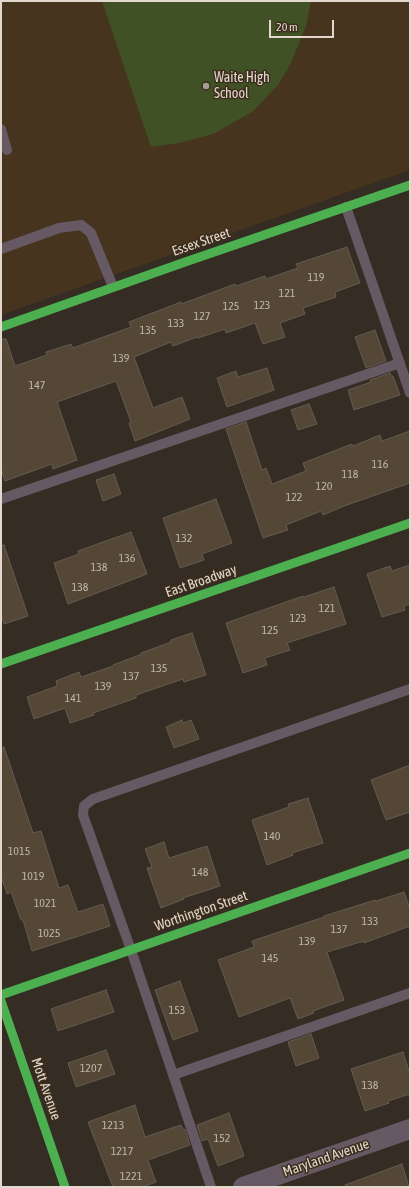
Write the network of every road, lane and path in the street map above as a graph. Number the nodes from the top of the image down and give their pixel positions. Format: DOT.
graph roads {
  1 [pos="1,129"];
  2 [pos="7,150"];
  3 [pos="410,185"];
  4 [pos="346,207"];
  5 [pos="1,249"];
  6 [pos="113,287"];
  7 [pos="1,327"];
  8 [pos="400,363"];
  9 [pos="410,393"];
  10 [pos="1,499"];
  11 [pos="410,523"];
  12 [pos="1,664"];
  13 [pos="410,689"];
  14 [pos="410,853"];
  15 [pos="131,950"];
  16 [pos="410,993"];
  17 [pos="1,995"];
  18 [pos="1,1001"];
  19 [pos="173,1075"];
  20 [pos="410,1129"];
  21 [pos="65,1187"];
  22 [pos="211,1187"];
  23 [pos="243,1187"];
  1 -- 2 [label="lane"];
  3 -- 4 [label="street, Essex Street"];
  4 -- 6 [label="street, Essex Street"];
  4 -- 8 [label="lane"];
  5 -- 6 [label="lane"];
  6 -- 7 [label="street, Essex Street"];
  8 -- 9 [label="lane"];
  8 -- 10 [label="lane"];
  11 -- 12 [label="street, East Broadway"];
  13 -- 15 [label="lane"];
  14 -- 15 [label="street, Worthington Street"];
  15 -- 17 [label="street, Worthington Street"];
  15 -- 19 [label="lane"];
  16 -- 19 [label="lane"];
  18 -- 21 [label="street, Mott Avenue"];
  19 -- 22 [label="lane"];
  20 -- 23 [label="street, Maryland Avenue"];
}
